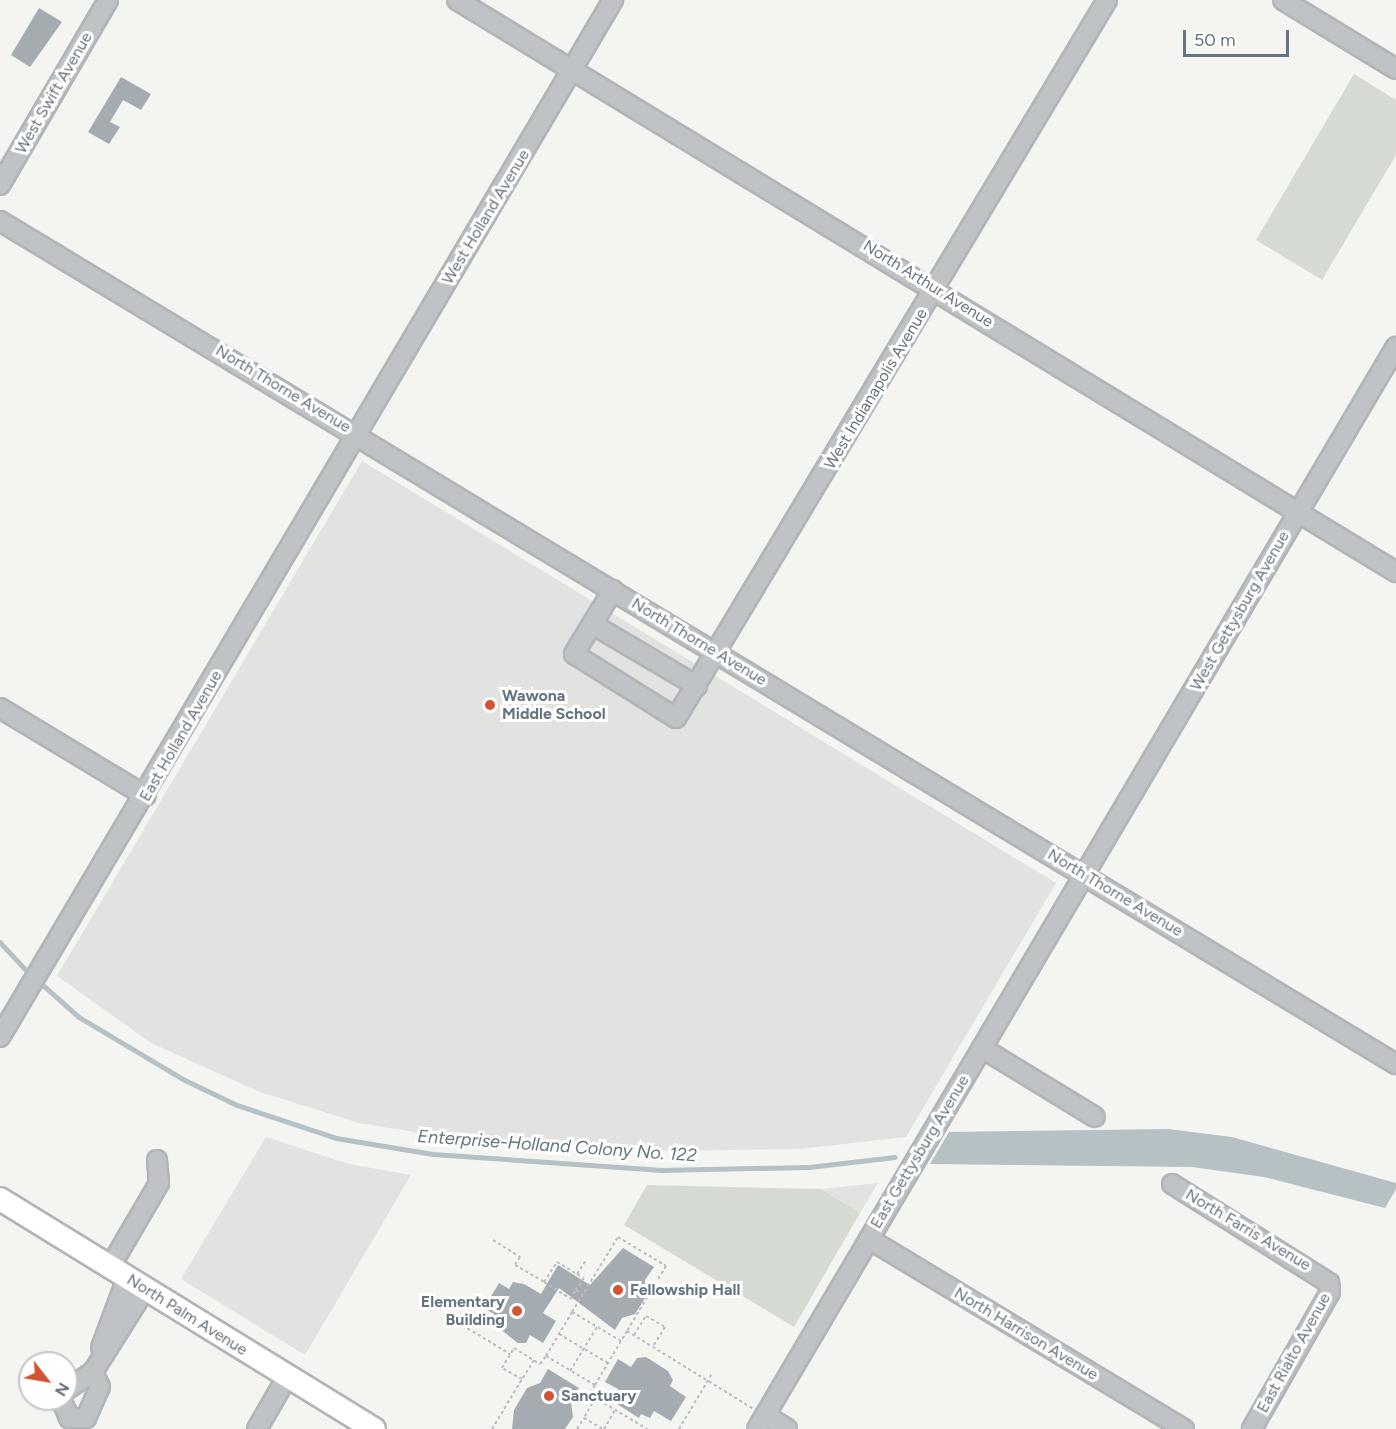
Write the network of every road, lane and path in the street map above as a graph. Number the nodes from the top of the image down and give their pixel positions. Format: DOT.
graph roads {
  1 [pos="108,0"];
  2 [pos="457,0"];
  3 [pos="613,0"];
  4 [pos="1107,0"];
  5 [pos="1283,0"];
  6 [pos="574,68"];
  7 [pos="1396,69"];
  8 [pos="0,185"];
  9 [pos="0,221"];
  10 [pos="935,288"];
  11 [pos="1396,347"];
  12 [pos="358,434"];
  13 [pos="1297,513"];
  14 [pos="1396,572"];
  15 [pos="613,590"];
  16 [pos="592,624"];
  17 [pos="718,653"];
  18 [pos="697,686"];
  19 [pos="0,708"];
  20 [pos="146,796"];
  21 [pos="1085,875"];
  22 [pos="0,1037"];
  23 [pos="982,1048"];
  24 [pos="1396,1064"];
  25 [pos="1095,1117"];
  26 [pos="157,1160"];
  27 [pos="1172,1184"];
  28 [pos="0,1199"];
  29 [pos="868,1239"];
  30 [pos="493,1240"];
  31 [pos="586,1260"];
  32 [pos="577,1274"];
  33 [pos="1324,1276"];
  34 [pos="127,1278"];
  35 [pos="544,1282"];
  36 [pos="576,1290"];
  37 [pos="583,1294"];
  38 [pos="572,1312"];
  39 [pos="447,1316"];
  40 [pos="597,1326"];
  41 [pos="627,1331"];
  42 [pos="559,1334"];
  43 [pos="634,1335"];
  44 [pos="621,1341"];
  45 [pos="653,1347"];
  46 [pos="584,1349"];
  47 [pos="510,1354"];
  48 [pos="546,1356"];
  49 [pos="534,1360"];
  50 [pos="96,1363"];
  51 [pos="608,1363"];
  52 [pos="570,1371"];
  53 [pos="713,1372"];
  54 [pos="287,1377"];
  55 [pos="78,1379"];
  56 [pos="522,1379"];
  57 [pos="708,1380"];
  58 [pos="595,1385"];
  59 [pos="596,1398"];
  60 [pos="615,1410"];
  61 [pos="66,1411"];
  62 [pos="584,1418"];
  63 [pos="761,1422"];
  64 [pos="257,1429"];
  65 [pos="374,1429"];
  66 [pos="492,1429"];
  67 [pos="577,1429"];
  68 [pos="603,1429"];
  69 [pos="647,1429"];
  70 [pos="679,1429"];
  71 [pos="787,1429"];
  72 [pos="1184,1429"];
  73 [pos="1252,1429"];
  1 -- 8 [label="street, West Swift Avenue"];
  2 -- 6 [label="street, North Arthur Avenue"];
  3 -- 6 [label="street, West Holland Avenue"];
  4 -- 10 [label="street, West Indianapolis Avenue"];
  5 -- 7 [label="street"];
  6 -- 10 [label="street, North Arthur Avenue"];
  6 -- 12 [label="street, West Holland Avenue"];
  9 -- 12 [label="street, North Thorne Avenue"];
  10 -- 13 [label="street, North Arthur Avenue"];
  10 -- 17 [label="street, West Indianapolis Avenue"];
  11 -- 13 [label="street, West Gettysburg Avenue"];
  12 -- 15 [label="street, North Thorne Avenue"];
  12 -- 20 [label="street, East Holland Avenue"];
  13 -- 14 [label="street, North Arthur Avenue"];
  13 -- 21 [label="street, West Gettysburg Avenue"];
  15 -- 16 [label="street"];
  15 -- 17 [label="street, North Thorne Avenue"];
  16 -- 18 [label="street"];
  16 -- 18 [label="street, West Indianapolis Avenue"];
  17 -- 18 [label="street, West Indianapolis Avenue"];
  17 -- 21 [label="street, North Thorne Avenue"];
  19 -- 20 [label="street"];
  20 -- 22 [label="street, East Holland Avenue"];
  21 -- 23 [label="street, East Gettysburg Avenue"];
  21 -- 24 [label="street, North Thorne Avenue"];
  23 -- 25 [label="street"];
  23 -- 29 [label="street, East Gettysburg Avenue"];
  26 -- 34 [label="street"];
  27 -- 33 [label="street, North Farris Avenue"];
  28 -- 34 [label="main road, North Palm Avenue"];
  29 -- 63 [label="street, East Gettysburg Avenue"];
  29 -- 72 [label="street, North Harrison Avenue"];
  30 -- 35 [label="path"];
  31 -- 32 [label="path"];
  32 -- 35 [label="path"];
  32 -- 36 [label="path"];
  33 -- 73 [label="street, East Rialto Avenue"];
  34 -- 50 [label="street"];
  34 -- 54 [label="main road, North Palm Avenue"];
  35 -- 36 [label="path"];
  36 -- 37 [label="path"];
  37 -- 38 [label="path"];
  37 -- 41 [label="path"];
  38 -- 40 [label="path"];
  38 -- 42 [label="path"];
  39 -- 47 [label="path"];
  40 -- 44 [label="path"];
  40 -- 46 [label="path"];
  41 -- 43 [label="path"];
  41 -- 44 [label="path"];
  42 -- 46 [label="path"];
  42 -- 48 [label="path"];
  43 -- 45 [label="path"];
  43 -- 45 [label="path"];
  44 -- 51 [label="path"];
  45 -- 57 [label="path"];
  46 -- 51 [label="path"];
  46 -- 52 [label="path"];
  47 -- 49 [label="path"];
  47 -- 56 [label="path"];
  48 -- 49 [label="path"];
  48 -- 52 [label="path"];
  49 -- 56 [label="path"];
  50 -- 55 [label="street"];
  50 -- 61 [label="street"];
  51 -- 58 [label="path"];
  52 -- 58 [label="path"];
  53 -- 57 [label="path"];
  54 -- 64 [label="street"];
  54 -- 65 [label="main road, North Palm Avenue"];
  56 -- 66 [label="path"];
  57 -- 63 [label="path"];
  57 -- 70 [label="path"];
  58 -- 59 [label="path"];
  59 -- 60 [label="path"];
  59 -- 62 [label="path"];
  60 -- 68 [label="path"];
  60 -- 69 [label="path"];
  62 -- 67 [label="path"];
  62 -- 68 [label="path"];
  63 -- 71 [label="street"];
}
